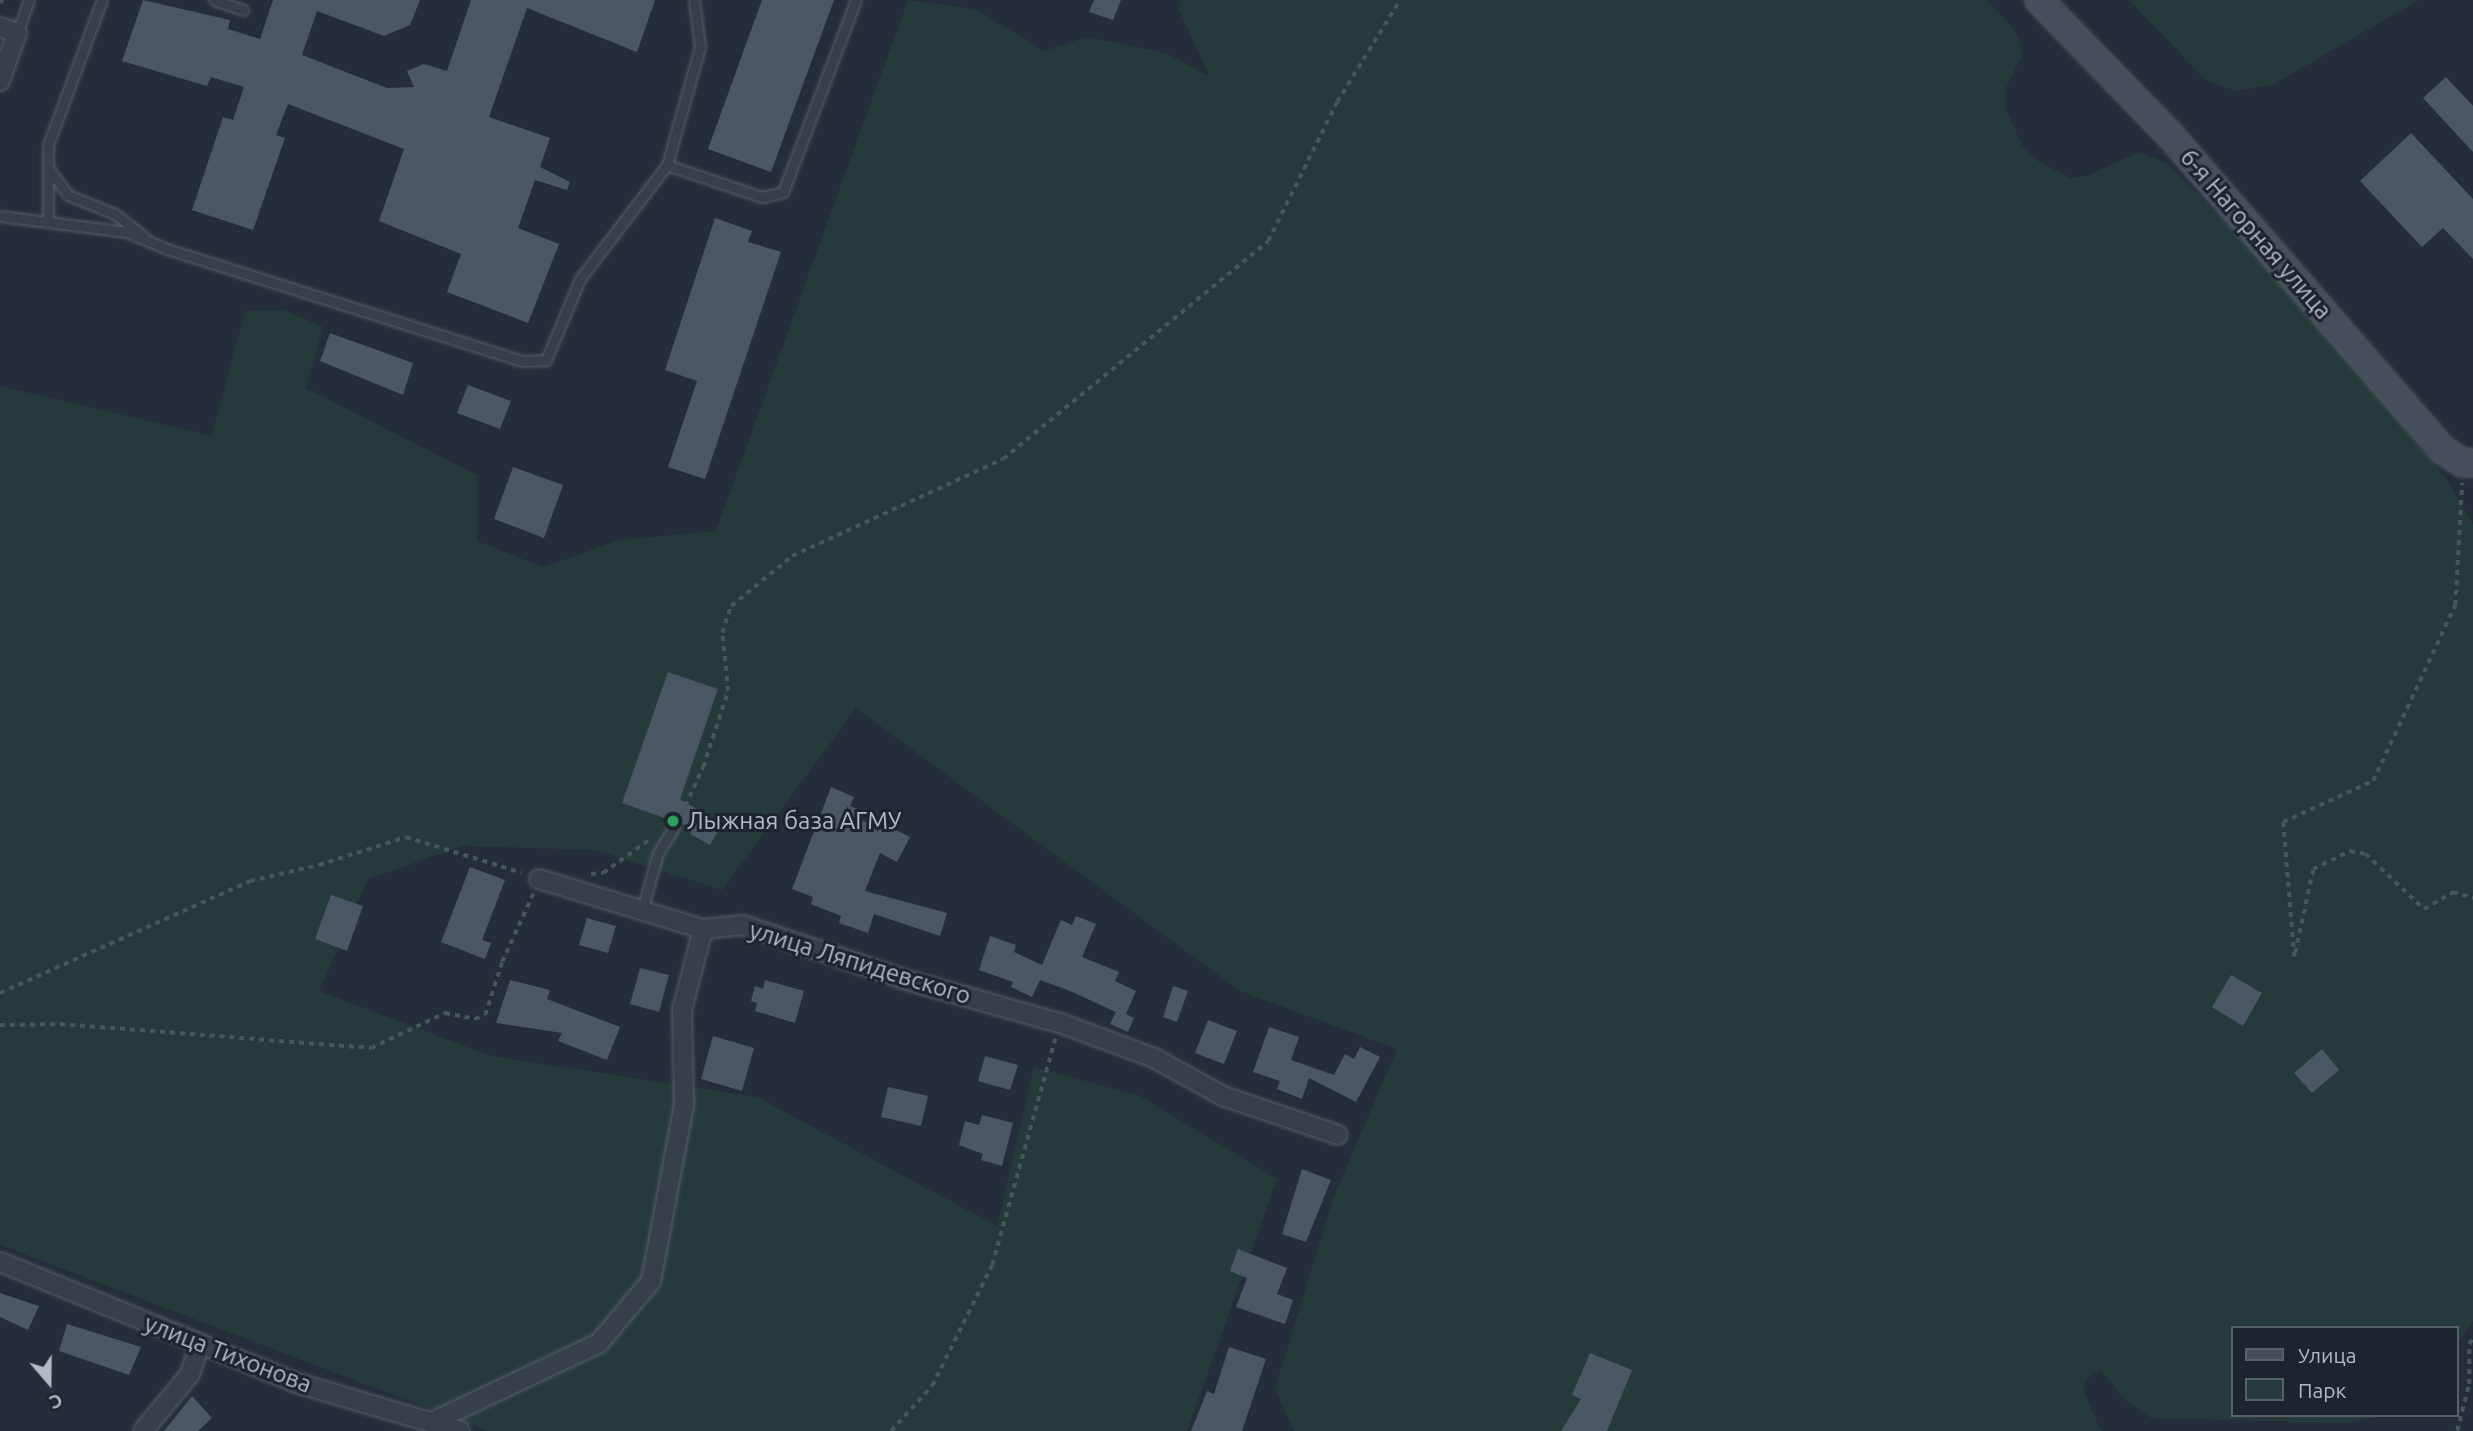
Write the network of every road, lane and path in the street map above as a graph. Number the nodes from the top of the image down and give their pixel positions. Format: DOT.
graph roads {
  1 [pos="29,0"];
  2 [pos="102,0"];
  3 [pos="214,0"];
  4 [pos="694,0"];
  5 [pos="856,0"];
  6 [pos="1400,0"];
  7 [pos="2039,0"];
  8 [pos="243,10"];
  9 [pos="8,30"];
  10 [pos="0,81"];
  11 [pos="45,161"];
  12 [pos="667,165"];
  13 [pos="0,216"];
  14 [pos="48,220"];
  15 [pos="144,237"];
  16 [pos="2468,463"];
  17 [pos="674,827"];
  18 [pos="578,876"];
  19 [pos="539,879"];
  20 [pos="2473,898"];
  21 [pos="643,907"];
  22 [pos="704,929"];
  23 [pos="0,993"];
  24 [pos="1060,1023"];
  25 [pos="0,1025"];
  26 [pos="1338,1135"];
  27 [pos="0,1262"];
  28 [pos="2473,1338"];
  29 [pos="200,1346"];
  30 [pos="434,1422"];
  31 [pos="143,1431"];
  32 [pos="460,1431"];
  33 [pos="891,1431"];
  34 [pos="2457,1431"];
  1 -- 9 [label="lane"];
  2 -- 11 [label="lane"];
  3 -- 8 [label="lane"];
  4 -- 12 [label="lane"];
  5 -- 12 [label="lane"];
  6 -- 17 [label="path"];
  7 -- 16 [label="street, 6-я Нагорная улица"];
  9 -- 10 [label="street"];
  11 -- 14 [label="lane"];
  11 -- 15 [label="lane"];
  12 -- 15 [label="lane"];
  13 -- 14 [label="lane"];
  14 -- 15 [label="lane"];
  16 -- 20 [label="path"];
  17 -- 18 [label="path"];
  17 -- 21 [label="lane"];
  19 -- 21 [label="street, улица Ляпидевского"];
  19 -- 23 [label="path"];
  19 -- 25 [label="path"];
  21 -- 22 [label="street, улица Ляпидевского"];
  22 -- 24 [label="street, улица Ляпидевского"];
  22 -- 30 [label="street"];
  24 -- 26 [label="street, улица Ляпидевского"];
  24 -- 33 [label="path"];
  27 -- 29 [label="street, улица Тихонова"];
  28 -- 34 [label="path"];
  29 -- 30 [label="street, улица Тихонова"];
  29 -- 31 [label="street"];
  30 -- 32 [label="street, улица Тихонова"];
}
